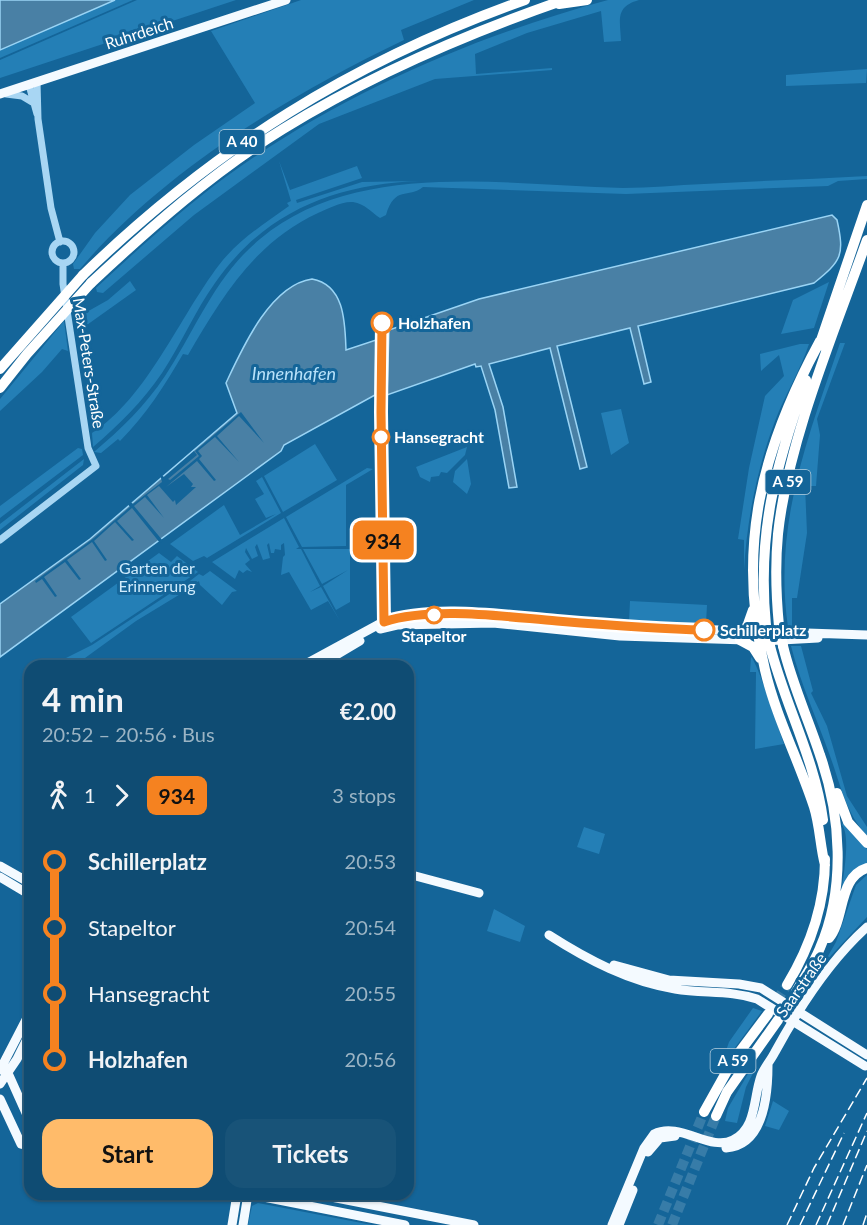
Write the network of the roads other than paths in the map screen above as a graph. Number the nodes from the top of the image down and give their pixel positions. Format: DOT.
graph roads {
  1 [pos="286,0"];
  2 [pos="525,0"];
  3 [pos="564,0"];
  4 [pos="587,0"];
  5 [pos="550,5"];
  6 [pos="33,83"];
  7 [pos="2,94"];
  8 [pos="32,102"];
  9 [pos="38,116"];
  10 [pos="867,205"];
  11 [pos="867,240"];
  12 [pos="60,242"];
  13 [pos="63,263"];
  14 [pos="826,342"];
  15 [pos="0,369"];
  16 [pos="0,388"];
  17 [pos="0,540"];
  18 [pos="753,606"];
  19 [pos="384,625"];
  20 [pos="739,635"];
  21 [pos="867,635"];
  22 [pos="763,636"];
  23 [pos="314,660"];
  24 [pos="328,660"];
  25 [pos="765,669"];
  26 [pos="820,754"];
  27 [pos="867,843"];
  28 [pos="825,865"];
  29 [pos="0,866"];
  30 [pos="867,868"];
  31 [pos="414,876"];
  32 [pos="0,877"];
  33 [pos="24,880"];
  34 [pos="24,891"];
  35 [pos="478,896"];
  36 [pos="867,927"];
  37 [pos="820,948"];
  38 [pos="800,1012"];
  39 [pos="793,1022"];
  40 [pos="24,1026"];
  41 [pos="24,1042"];
  42 [pos="867,1056"];
  43 [pos="865,1066"];
  44 [pos="4,1072"];
  45 [pos="0,1084"];
  46 [pos="18,1095"];
  47 [pos="0,1099"];
  48 [pos="24,1108"];
  49 [pos="704,1112"];
  50 [pos="716,1116"];
  51 [pos="24,1145"];
  52 [pos="722,1146"];
  53 [pos="236,1200"];
  54 [pos="247,1200"];
  55 [pos="275,1200"];
  56 [pos="348,1200"];
  57 [pos="231,1225"];
  58 [pos="243,1225"];
  59 [pos="405,1225"];
  60 [pos="474,1225"];
  61 [pos="612,1225"];
  62 [pos="619,1225"];
  1 -- 6 [label="main road, Ruhrdeich"];
  2 -- 15 [label="highway, A 40, bridge"];
  3 -- 5 [label="highway, A 40"];
  4 -- 5 [label="highway"];
  5 -- 16 [label="highway, A 40, bridge"];
  6 -- 7 [label="main road, Ruhrdeich"];
  6 -- 8 [label="street, Max-Peters-Straße"];
  6 -- 9 [label="street, Max-Peters-Straße"];
  7 -- 8 [label="street"];
  8 -- 9 [label="street, Max-Peters-Straße"];
  9 -- 12 [label="street, Max-Peters-Straße"];
  10 -- 14 [label="highway, A 59"];
  11 -- 14 [label="highway, A 59"];
  12 -- 13 [label="street, Max-Peters-Straße"];
  12 -- 13 [label="street, Max-Peters-Straße"];
  13 -- 17 [label="street, Max-Peters-Straße"];
  14 -- 18 [label="highway"];
  14 -- 22 [label="highway, A 59"];
  14 -- 26 [label="highway, A 59, bridge"];
  18 -- 20 [label="highway"];
  18 -- 22 [label="highway"];
  19 -- 20 [label="main road"];
  19 -- 23 [label="main road"];
  19 -- 24 [label="main road"];
  20 -- 22 [label="main road"];
  20 -- 25 [label="highway"];
  21 -- 22 [label="main road"];
  22 -- 25 [label="highway"];
  22 -- 28 [label="highway, A 59"];
  25 -- 28 [label="highway"];
  26 -- 27 [label="highway"];
  26 -- 37 [label="highway, A 59"];
  28 -- 37 [label="highway, A 59"];
  29 -- 33 [label="main road"];
  30 -- 37 [label="highway"];
  31 -- 35 [label="main road"];
  32 -- 34 [label="main road"];
  36 -- 38 [label="main road, Saarstraße"];
  38 -- 39 [label="main road, Saarstraße"];
  38 -- 39 [label="main road"];
  38 -- 42 [label="main road"];
  39 -- 43 [label="main road"];
  39 -- 52 [label="main road, Saarstraße"];
  40 -- 44 [label="main road"];
  41 -- 44 [label="main road"];
  44 -- 45 [label="main road"];
  44 -- 46 [label="main road"];
  45 -- 46 [label="main road"];
  46 -- 48 [label="main road"];
  47 -- 51 [label="main road"];
  49 -- 50 [label="highway, A 59"];
  52 -- 61 [label="main road"];
  52 -- 62 [label="main road"];
  53 -- 57 [label="main road"];
  54 -- 58 [label="main road"];
  55 -- 59 [label="main road"];
  56 -- 60 [label="main road"];
}
